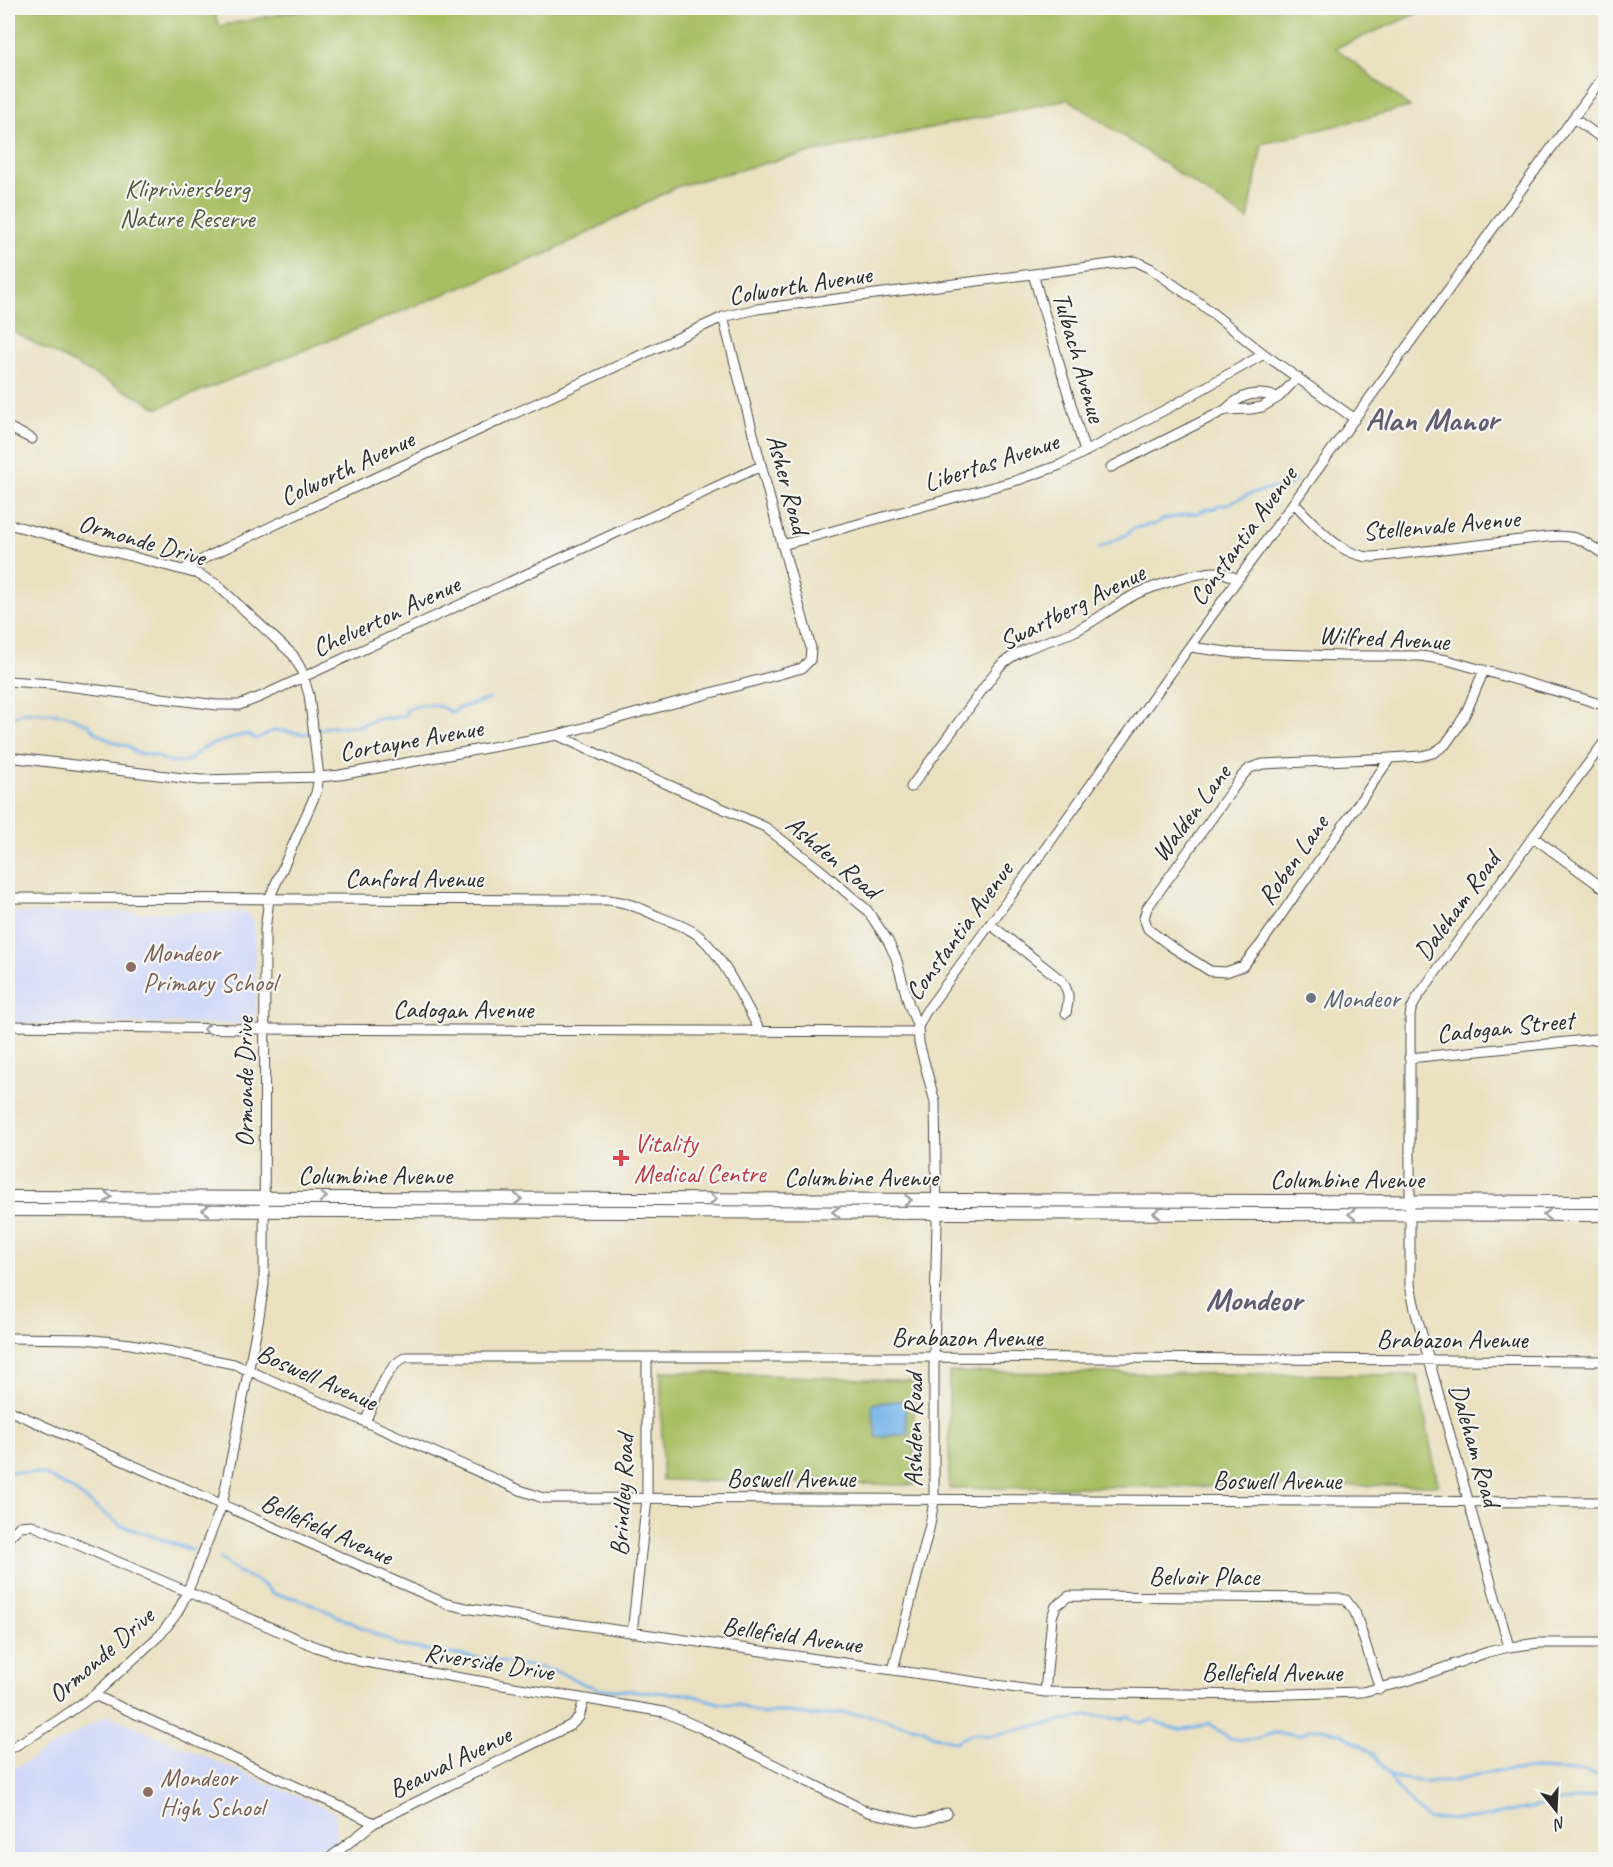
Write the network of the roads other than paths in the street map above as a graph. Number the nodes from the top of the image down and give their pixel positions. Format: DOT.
graph roads {
  1 [pos="1605,73"];
  2 [pos="1573,118"];
  3 [pos="1605,141"];
  4 [pos="1033,274"];
  5 [pos="723,318"];
  6 [pos="1264,354"];
  7 [pos="1298,377"];
  8 [pos="1279,397"];
  9 [pos="1225,410"];
  10 [pos="1354,418"];
  11 [pos="8,427"];
  12 [pos="32,439"];
  13 [pos="1085,452"];
  14 [pos="761,466"];
  15 [pos="1111,467"];
  16 [pos="1294,503"];
  17 [pos="8,524"];
  18 [pos="782,545"];
  19 [pos="1605,556"];
  20 [pos="183,570"];
  21 [pos="1238,579"];
  22 [pos="1190,647"];
  23 [pos="810,660"];
  24 [pos="1484,670"];
  25 [pos="304,677"];
  26 [pos="8,681"];
  27 [pos="1605,706"];
  28 [pos="557,735"];
  29 [pos="1605,740"];
  30 [pos="8,757"];
  31 [pos="1390,758"];
  32 [pos="319,777"];
  33 [pos="911,788"];
  34 [pos="1533,837"];
  35 [pos="1605,890"];
  36 [pos="8,898"];
  37 [pos="269,899"];
  38 [pos="990,924"];
  39 [pos="1220,972"];
  40 [pos="1066,1013"];
  41 [pos="8,1026"];
  42 [pos="266,1029"];
  43 [pos="918,1029"];
  44 [pos="760,1031"];
  45 [pos="1605,1038"];
  46 [pos="1409,1058"];
  47 [pos="8,1197"];
  48 [pos="84,1197"];
  49 [pos="264,1197"];
  50 [pos="437,1204"];
  51 [pos="937,1206"];
  52 [pos="1409,1208"];
  53 [pos="1600,1209"];
  54 [pos="8,1210"];
  55 [pos="84,1210"];
  56 [pos="264,1211"];
  57 [pos="8,1338"];
  58 [pos="934,1357"];
  59 [pos="647,1358"];
  60 [pos="1430,1359"];
  61 [pos="1605,1361"];
  62 [pos="249,1370"];
  63 [pos="8,1410"];
  64 [pos="365,1422"];
  65 [pos="647,1499"];
  66 [pos="934,1500"];
  67 [pos="1470,1501"];
  68 [pos="1605,1502"];
  69 [pos="222,1505"];
  70 [pos="8,1538"];
  71 [pos="187,1593"];
  72 [pos="632,1633"];
  73 [pos="1605,1643"];
  74 [pos="1509,1647"];
  75 [pos="893,1670"];
  76 [pos="1380,1689"];
  77 [pos="1045,1692"];
  78 [pos="94,1695"];
  79 [pos="584,1699"];
  80 [pos="8,1750"];
  81 [pos="947,1813"];
  82 [pos="374,1823"];
  83 [pos="327,1860"];
  1 -- 2 [label="street, Constantia Avenue"];
  2 -- 3 [label="street"];
  2 -- 10 [label="street, Constantia Avenue"];
  4 -- 5 [label="street, Colworth Avenue"];
  4 -- 6 [label="street, Colworth Avenue"];
  4 -- 13 [label="street, Tulbach Avenue"];
  5 -- 14 [label="street, Asher Road"];
  5 -- 20 [label="street, Colworth Avenue"];
  6 -- 7 [label="street, Colworth Avenue"];
  6 -- 13 [label="street, Libertas Avenue"];
  7 -- 8 [label="street"];
  7 -- 10 [label="street, Colworth Avenue"];
  8 -- 9 [label="street"];
  8 -- 9 [label="street"];
  9 -- 15 [label="street"];
  10 -- 16 [label="street, Constantia Avenue"];
  11 -- 12 [label="street"];
  13 -- 18 [label="street, Libertas Avenue"];
  14 -- 18 [label="street, Asher Road"];
  14 -- 25 [label="street, Chelverton Avenue"];
  16 -- 19 [label="street, Stellenvale Avenue"];
  16 -- 21 [label="street, Constantia Avenue"];
  17 -- 20 [label="street, Ormonde Drive"];
  18 -- 23 [label="street, Asher Road"];
  20 -- 25 [label="street, Ormonde Drive"];
  21 -- 22 [label="street, Constantia Avenue"];
  21 -- 33 [label="street, Swartberg Avenue"];
  22 -- 24 [label="street, Wilfred Avenue"];
  22 -- 38 [label="street, Constantia Avenue"];
  23 -- 28 [label="street, Cortayne Avenue"];
  24 -- 27 [label="street, Wilfred Avenue"];
  24 -- 31 [label="street, Walden Lane"];
  25 -- 26 [label="street, Chelverton Avenue"];
  25 -- 32 [label="street, Ormonde Drive"];
  28 -- 32 [label="street, Cortayne Avenue"];
  28 -- 43 [label="street, Ashden Road"];
  29 -- 34 [label="street, Daleham Road"];
  30 -- 32 [label="street, Cortayne Avenue"];
  31 -- 39 [label="street, Roben Lane"];
  31 -- 39 [label="street, Walden Lane"];
  32 -- 37 [label="street, Ormonde Drive"];
  34 -- 35 [label="street"];
  34 -- 46 [label="street, Daleham Road"];
  36 -- 37 [label="street, Canford Avenue"];
  37 -- 42 [label="street, Ormonde Drive"];
  37 -- 44 [label="street, Canford Avenue"];
  38 -- 40 [label="street"];
  38 -- 43 [label="street, Constantia Avenue"];
  42 -- 41 [label="street, Cadogan Avenue, one-way"];
  42 -- 44 [label="street, Cadogan Avenue"];
  42 -- 49 [label="street, Ormonde Drive"];
  43 -- 44 [label="street, Cadogan Avenue"];
  43 -- 51 [label="street, Ashden Road"];
  45 -- 46 [label="street, Cadogan Street"];
  46 -- 52 [label="street, Daleham Road"];
  47 -- 48 [label="main road, Columbine Avenue"];
  48 -- 49 [label="main road, Columbine Avenue, one-way"];
  48 -- 55 [label="main road"];
  49 -- 50 [label="main road, Columbine Avenue, one-way"];
  49 -- 56 [label="street, Ormonde Drive"];
  50 -- 51 [label="main road, Columbine Avenue"];
  50 -- 56 [label="main road, Columbine Avenue"];
  51 -- 52 [label="main road, Columbine Avenue"];
  51 -- 58 [label="street, Ashden Road"];
  52 -- 53 [label="main road, Columbine Avenue"];
  52 -- 60 [label="street, Daleham Road"];
  54 -- 55 [label="main road, Columbine Avenue"];
  56 -- 55 [label="main road, Columbine Avenue, one-way"];
  56 -- 62 [label="street, Ormonde Drive"];
  57 -- 62 [label="street, Boswell Avenue"];
  58 -- 59 [label="street, Brabazon Avenue"];
  58 -- 60 [label="street, Brabazon Avenue"];
  58 -- 66 [label="street, Ashden Road"];
  59 -- 64 [label="street, Brabazon Avenue"];
  59 -- 65 [label="street, Brindley Road"];
  60 -- 61 [label="street, Brabazon Avenue"];
  60 -- 67 [label="street, Daleham Road"];
  62 -- 64 [label="street, Boswell Avenue"];
  62 -- 69 [label="street, Ormonde Drive"];
  63 -- 69 [label="street, Bellefield Avenue"];
  64 -- 65 [label="street, Boswell Avenue"];
  65 -- 66 [label="street, Boswell Avenue"];
  65 -- 72 [label="street, Brindley Road"];
  66 -- 67 [label="street, Boswell Avenue"];
  66 -- 75 [label="street, Ashden Road"];
  67 -- 68 [label="street, Boswell Avenue"];
  67 -- 74 [label="street, Daleham Road"];
  69 -- 71 [label="street, Ormonde Drive"];
  69 -- 72 [label="street, Bellefield Avenue"];
  70 -- 71 [label="street, Riverside Drive"];
  71 -- 78 [label="street, Ormonde Drive"];
  71 -- 79 [label="street, Riverside Drive"];
  72 -- 75 [label="street, Bellefield Avenue"];
  73 -- 74 [label="street, Bellefield Avenue"];
  74 -- 76 [label="street, Bellefield Avenue"];
  75 -- 77 [label="street, Bellefield Avenue"];
  76 -- 77 [label="street, Bellefield Avenue"];
  76 -- 77 [label="street, Belvoir Place"];
  78 -- 80 [label="street, Ormonde Drive"];
  78 -- 82 [label="street"];
  79 -- 81 [label="street, Riverside Drive"];
  79 -- 82 [label="street, Beauval Avenue"];
  82 -- 83 [label="street, Beauval Avenue"];
}
